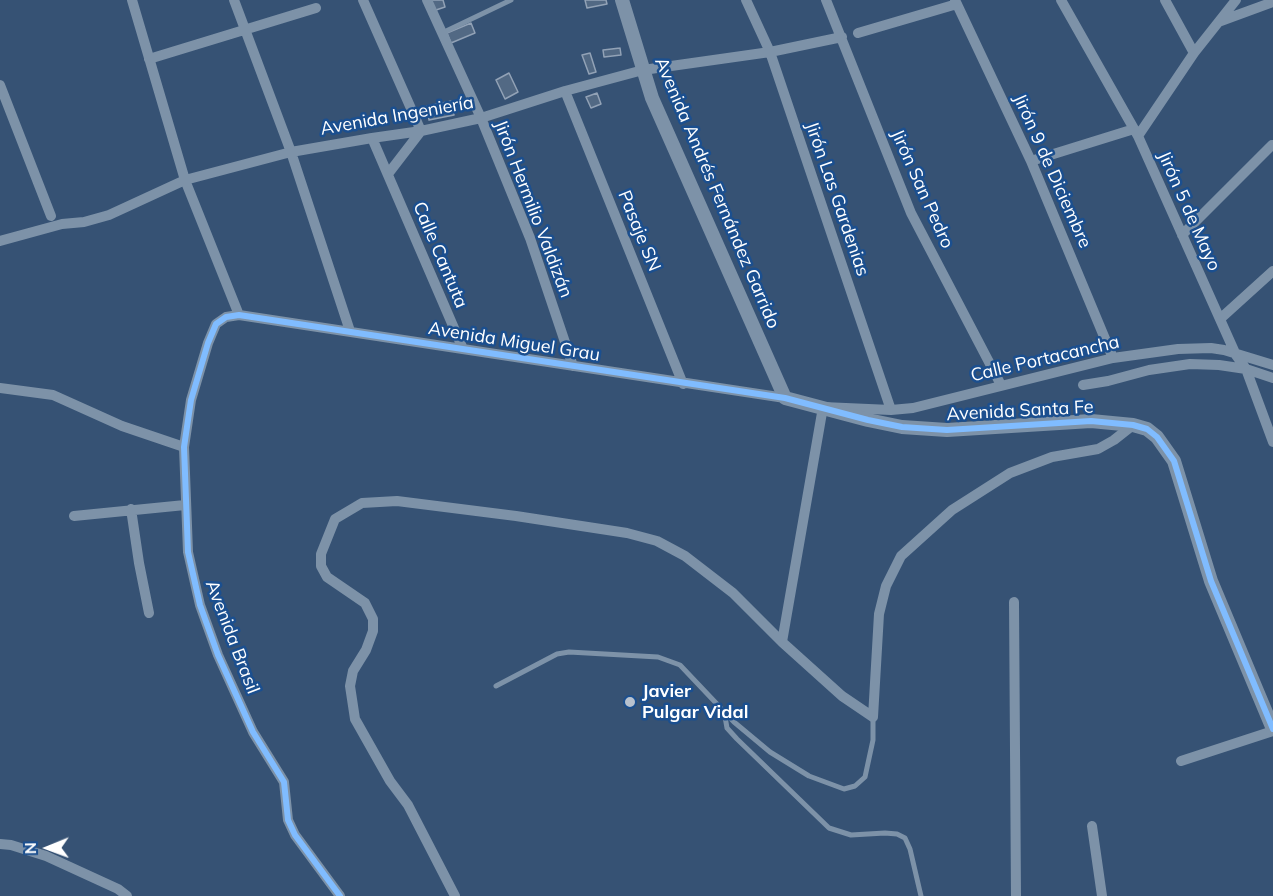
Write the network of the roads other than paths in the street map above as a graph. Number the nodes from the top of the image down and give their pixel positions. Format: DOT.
graph roads {
  1 [pos="132,0"];
  2 [pos="234,0"];
  3 [pos="363,0"];
  4 [pos="427,0"];
  5 [pos="511,0"];
  6 [pos="622,0"];
  7 [pos="746,0"];
  8 [pos="825,0"];
  9 [pos="1061,0"];
  10 [pos="1164,0"];
  11 [pos="1236,0"];
  12 [pos="956,2"];
  13 [pos="1273,2"];
  14 [pos="316,8"];
  15 [pos="1220,21"];
  16 [pos="245,31"];
  17 [pos="442,33"];
  18 [pos="858,33"];
  19 [pos="842,37"];
  20 [pos="770,52"];
  21 [pos="1194,52"];
  22 [pos="149,59"];
  23 [pos="643,70"];
  24 [pos="0,85"];
  25 [pos="565,91"];
  26 [pos="481,118"];
  27 [pos="421,132"];
  28 [pos="1136,132"];
  29 [pos="372,138"];
  30 [pos="1272,145"];
  31 [pos="291,153"];
  32 [pos="1031,161"];
  33 [pos="388,174"];
  34 [pos="185,180"];
  35 [pos="51,216"];
  36 [pos="1182,235"];
  37 [pos="0,241"];
  38 [pos="1273,272"];
  39 [pos="239,315"];
  40 [pos="1220,319"];
  41 [pos="350,331"];
  42 [pos="463,349"];
  43 [pos="1236,355"];
  44 [pos="1113,358"];
  45 [pos="1273,364"];
  46 [pos="573,366"];
  47 [pos="1246,369"];
  48 [pos="1273,378"];
  49 [pos="683,384"];
  50 [pos="1001,385"];
  51 [pos="1083,385"];
  52 [pos="0,388"];
  53 [pos="785,398"];
  54 [pos="824,407"];
  55 [pos="891,410"];
  56 [pos="1133,426"];
  57 [pos="1273,442"];
  58 [pos="183,447"];
  59 [pos="185,505"];
  60 [pos="131,509"];
  61 [pos="74,516"];
  62 [pos="1014,603"];
  63 [pos="149,613"];
  64 [pos="782,642"];
  65 [pos="496,686"];
  66 [pos="724,711"];
  67 [pos="873,717"];
  68 [pos="1273,730"];
  69 [pos="1181,761"];
  70 [pos="1092,826"];
  71 [pos="0,844"];
  72 [pos="127,896"];
  73 [pos="340,896"];
  74 [pos="455,896"];
  75 [pos="921,896"];
  76 [pos="1016,896"];
  77 [pos="1102,896"];
  1 -- 22 [label="street"];
  2 -- 16 [label="street"];
  3 -- 27 [label="street"];
  4 -- 17 [label="street, Jirón Hermilio Valdizán"];
  5 -- 17 [label="lane"];
  6 -- 23 [label="street, Avenida Andrés Fernández Garrido"];
  7 -- 20 [label="street, Jirón Las Gardenias"];
  8 -- 19 [label="street, Jirón San Pedro"];
  9 -- 28 [label="street, Jirón 5 de Mayo"];
  10 -- 21 [label="street"];
  11 -- 15 [label="street"];
  12 -- 18 [label="street"];
  12 -- 32 [label="street, Jirón 9 de Diciembre"];
  13 -- 15 [label="street"];
  14 -- 16 [label="street"];
  15 -- 21 [label="street"];
  16 -- 22 [label="street"];
  16 -- 31 [label="street"];
  17 -- 26 [label="street, Jirón Hermilio Valdizán"];
  19 -- 20 [label="street, Avenida Ingeniería"];
  19 -- 50 [label="street, Jirón San Pedro"];
  20 -- 23 [label="street, Avenida Ingeniería"];
  20 -- 55 [label="street, Jirón Las Gardenias"];
  21 -- 28 [label="street"];
  22 -- 34 [label="street"];
  23 -- 25 [label="street, Avenida Ingeniería"];
  23 -- 53 [label="street, Avenida Andrés Fernández Garrido"];
  24 -- 35 [label="street"];
  25 -- 26 [label="street, Avenida Ingeniería"];
  25 -- 49 [label="street, Pasaje SN"];
  26 -- 27 [label="street, Avenida Ingeniería"];
  26 -- 46 [label="street, Jirón Hermilio Valdizán"];
  27 -- 29 [label="street, Avenida Ingeniería"];
  27 -- 33 [label="street"];
  28 -- 32 [label="street"];
  28 -- 36 [label="street, Jirón 5 de Mayo"];
  29 -- 31 [label="street, Avenida Ingeniería"];
  29 -- 33 [label="street, Calle Cantuta"];
  30 -- 36 [label="street"];
  31 -- 34 [label="street, Avenida Ingeniería"];
  31 -- 41 [label="street"];
  32 -- 44 [label="street, Jirón 9 de Diciembre"];
  33 -- 42 [label="street, Calle Cantuta"];
  34 -- 37 [label="street, Avenida Ingeniería"];
  34 -- 39 [label="street"];
  36 -- 40 [label="street, Jirón 5 de Mayo"];
  38 -- 40 [label="street"];
  39 -- 41 [label="street, Avenida Miguel Grau"];
  39 -- 58 [label="street, Avenida Brasil"];
  40 -- 43 [label="street, Jirón 5 de Mayo"];
  41 -- 42 [label="street, Avenida Miguel Grau"];
  42 -- 46 [label="street, Avenida Miguel Grau"];
  43 -- 44 [label="street, Calle Portacancha"];
  43 -- 45 [label="street, Calle Portacancha"];
  43 -- 47 [label="street, Jirón 5 de Mayo"];
  44 -- 50 [label="street, Calle Portacancha"];
  46 -- 49 [label="street, Avenida Miguel Grau"];
  47 -- 48 [label="street"];
  47 -- 51 [label="street"];
  47 -- 57 [label="street, Jirón 5 de Mayo"];
  49 -- 53 [label="street, Avenida Miguel Grau"];
  50 -- 55 [label="street, Calle Portacancha"];
  52 -- 58 [label="street"];
  53 -- 54 [label="street, Avenida Santa Fe"];
  54 -- 55 [label="street, Calle Portacancha"];
  54 -- 56 [label="street, Avenida Santa Fe"];
  54 -- 64 [label="street"];
  56 -- 67 [label="street"];
  56 -- 68 [label="street, Avenida Santa Fe"];
  58 -- 59 [label="street, Avenida Brasil"];
  59 -- 60 [label="street"];
  59 -- 73 [label="street, Avenida Brasil"];
  60 -- 61 [label="street"];
  60 -- 63 [label="street"];
  62 -- 76 [label="street"];
  64 -- 67 [label="street"];
  64 -- 74 [label="street"];
  65 -- 66 [label="lane"];
  66 -- 67 [label="lane"];
  66 -- 75 [label="lane"];
  68 -- 69 [label="street"];
  70 -- 77 [label="street"];
  71 -- 72 [label="street"];
}
